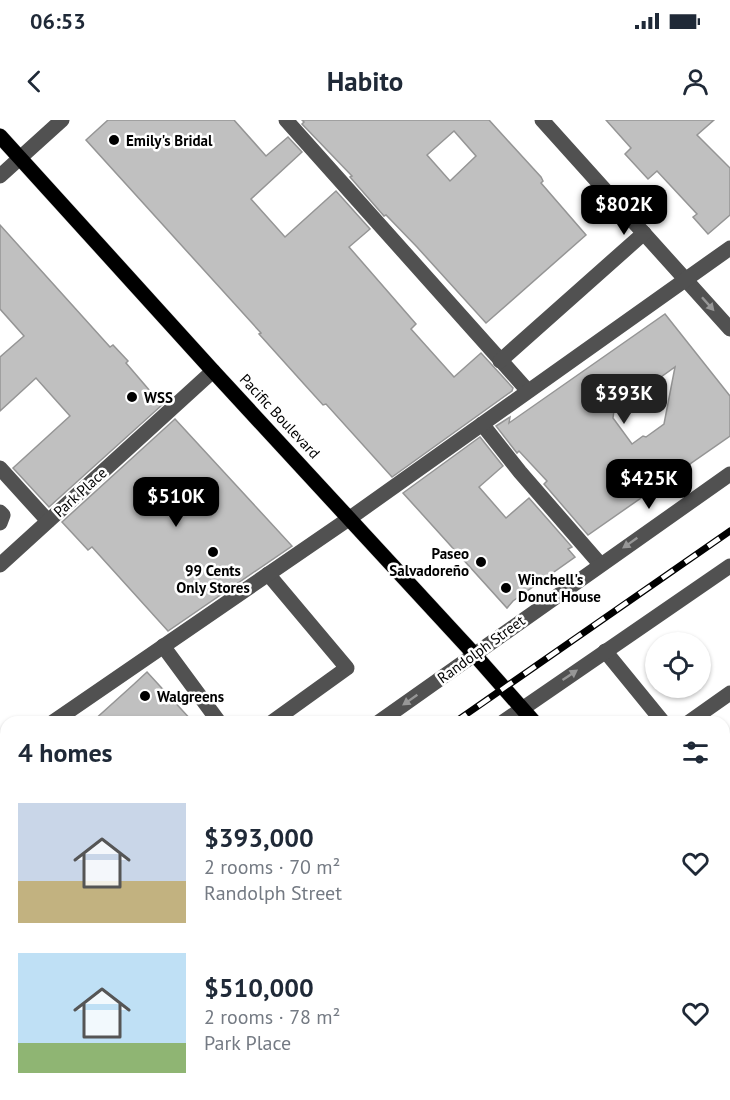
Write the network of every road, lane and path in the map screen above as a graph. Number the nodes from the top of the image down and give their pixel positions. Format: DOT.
graph roads {
  1 [pos="63,120"];
  2 [pos="286,120"];
  3 [pos="542,120"];
  4 [pos="0,136"];
  5 [pos="20,158"];
  6 [pos="0,176"];
  7 [pos="644,234"];
  8 [pos="730,248"];
  9 [pos="685,279"];
  10 [pos="730,329"];
  11 [pos="500,361"];
  12 [pos="213,371"];
  13 [pos="528,391"];
  14 [pos="482,424"];
  15 [pos="0,468"];
  16 [pos="730,474"];
  17 [pos="0,512"];
  18 [pos="350,518"];
  19 [pos="48,521"];
  20 [pos="0,523"];
  21 [pos="600,564"];
  22 [pos="0,565"];
  23 [pos="730,566"];
  24 [pos="268,574"];
  25 [pos="163,646"];
  26 [pos="606,651"];
  27 [pos="474,654"];
  28 [pos="730,693"];
  29 [pos="522,708"];
  30 [pos="62,716"];
  31 [pos="215,716"];
  32 [pos="280,716"];
  33 [pos="387,716"];
  34 [pos="511,716"];
  35 [pos="529,716"];
  36 [pos="658,716"];
  37 [pos="697,716"];
  1 -- 5 [label="street"];
  2 -- 11 [label="street"];
  3 -- 7 [label="street"];
  4 -- 5 [label="main road, Pacific Boulevard"];
  5 -- 6 [label="street"];
  5 -- 12 [label="main road, Pacific Boulevard"];
  7 -- 9 [label="street"];
  7 -- 11 [label="street"];
  8 -- 9 [label="street"];
  9 -- 10 [label="street, one-way"];
  9 -- 13 [label="street"];
  11 -- 13 [label="street"];
  12 -- 18 [label="main road, Pacific Boulevard"];
  12 -- 19 [label="street, Park Place"];
  13 -- 14 [label="street"];
  14 -- 18 [label="street"];
  14 -- 21 [label="street"];
  15 -- 19 [label="street"];
  16 -- 21 [label="street, Randolph Street, one-way"];
  17 -- 20 [label="street"];
  18 -- 24 [label="street"];
  18 -- 27 [label="main road, Pacific Boulevard"];
  19 -- 22 [label="street, Park Place"];
  21 -- 27 [label="street, Randolph Street"];
  23 -- 26 [label="street"];
  24 -- 25 [label="street"];
  24 -- 32 [label="street"];
  25 -- 30 [label="street"];
  25 -- 31 [label="street"];
  29 -- 26 [label="street, one-way"];
  26 -- 36 [label="street"];
  27 -- 29 [label="main road, Pacific Boulevard"];
  27 -- 33 [label="street, Randolph Street, one-way"];
  28 -- 37 [label="street"];
  29 -- 34 [label="street"];
  29 -- 35 [label="main road, Pacific Boulevard"];
}
